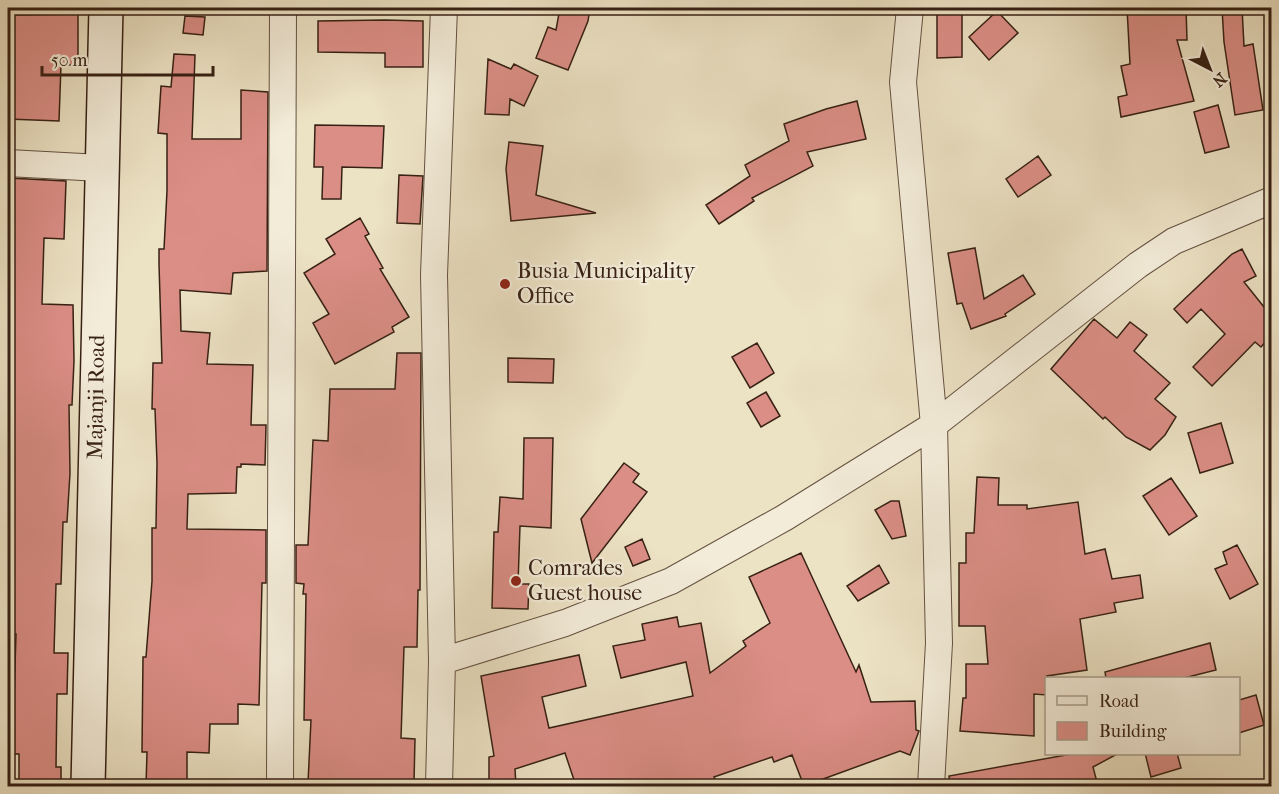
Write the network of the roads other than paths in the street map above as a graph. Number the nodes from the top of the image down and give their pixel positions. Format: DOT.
graph roads {
  1 [pos="106,8"];
  2 [pos="283,8"];
  3 [pos="444,8"];
  4 [pos="910,8"];
  5 [pos="8,163"];
  6 [pos="101,168"];
  7 [pos="1272,200"];
  8 [pos="934,425"];
  9 [pos="442,661"];
  10 [pos="88,786"];
  11 [pos="280,786"];
  12 [pos="439,786"];
  13 [pos="931,786"];
  1 -- 6 [label="main road, Majanji Road"];
  2 -- 11 [label="street"];
  3 -- 9 [label="street"];
  4 -- 8 [label="street"];
  5 -- 6 [label="street"];
  6 -- 10 [label="main road, Majanji Road"];
  7 -- 8 [label="street"];
  8 -- 9 [label="street"];
  8 -- 13 [label="street"];
  9 -- 12 [label="street"];
}
